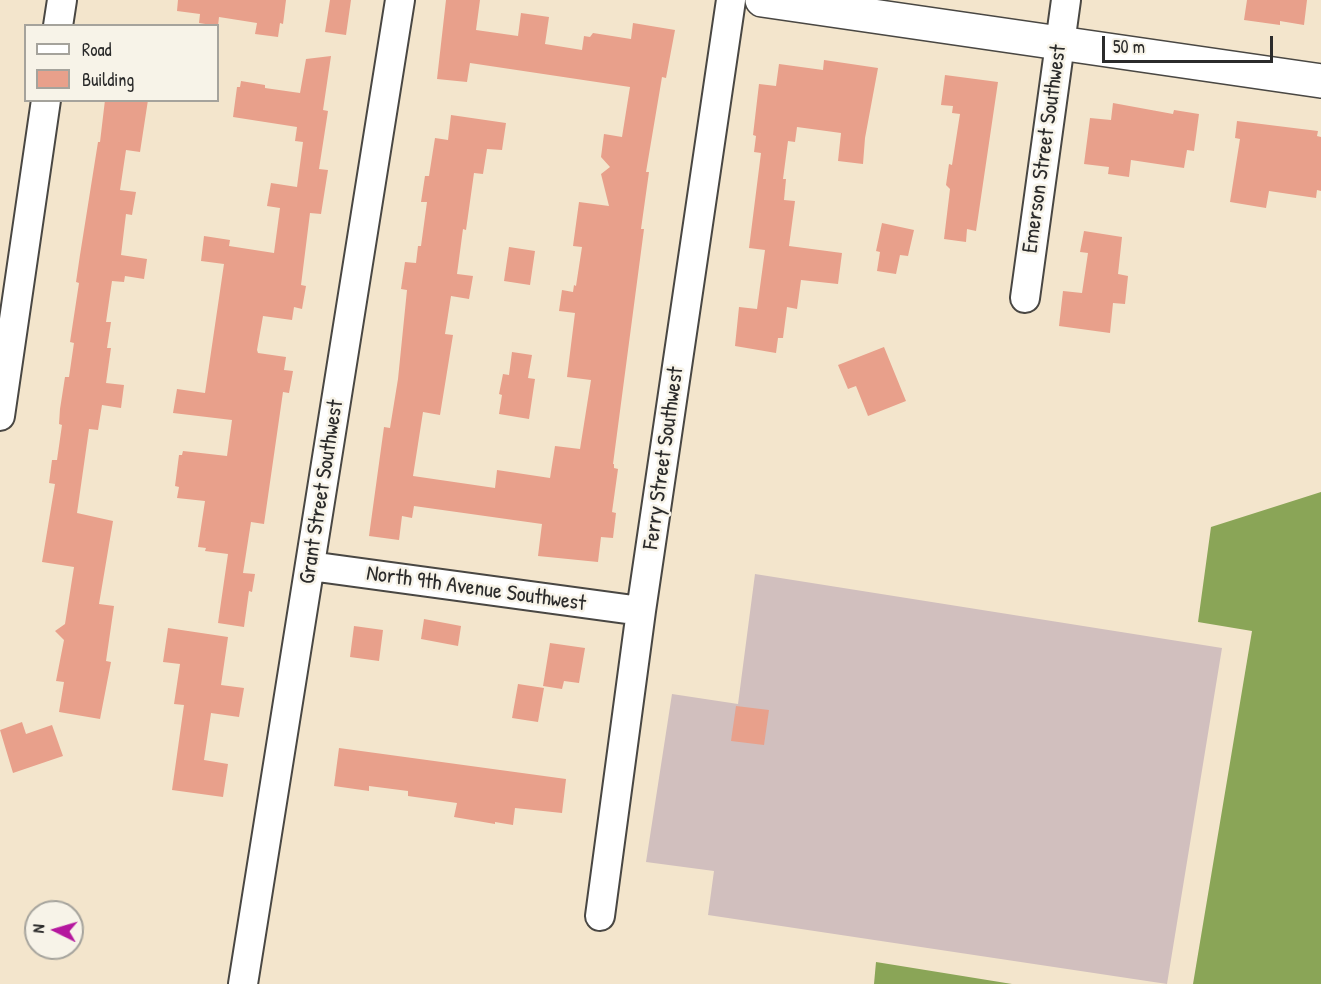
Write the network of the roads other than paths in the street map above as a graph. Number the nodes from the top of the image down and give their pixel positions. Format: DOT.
graph roads {
  1 [pos="62,0"];
  2 [pos="400,0"];
  3 [pos="731,0"];
  4 [pos="762,0"];
  5 [pos="1066,0"];
  6 [pos="58,24"];
  7 [pos="1060,43"];
  8 [pos="1321,81"];
  9 [pos="46,102"];
  10 [pos="1025,298"];
  11 [pos="0,416"];
  12 [pos="310,566"];
  13 [pos="641,611"];
  14 [pos="600,916"];
  15 [pos="243,984"];
  1 -- 6 [label="street"];
  2 -- 12 [label="street, Grant Street Southwest"];
  3 -- 13 [label="street, Ferry Street Southwest"];
  4 -- 7 [label="street"];
  5 -- 7 [label="street, Emerson Street Southwest"];
  7 -- 8 [label="street"];
  7 -- 10 [label="street, Emerson Street Southwest"];
  9 -- 11 [label="street"];
  12 -- 13 [label="street, North 9th Avenue Southwest"];
  12 -- 15 [label="street, Grant Street Southwest"];
  13 -- 14 [label="street, Ferry Street Southwest"];
}
